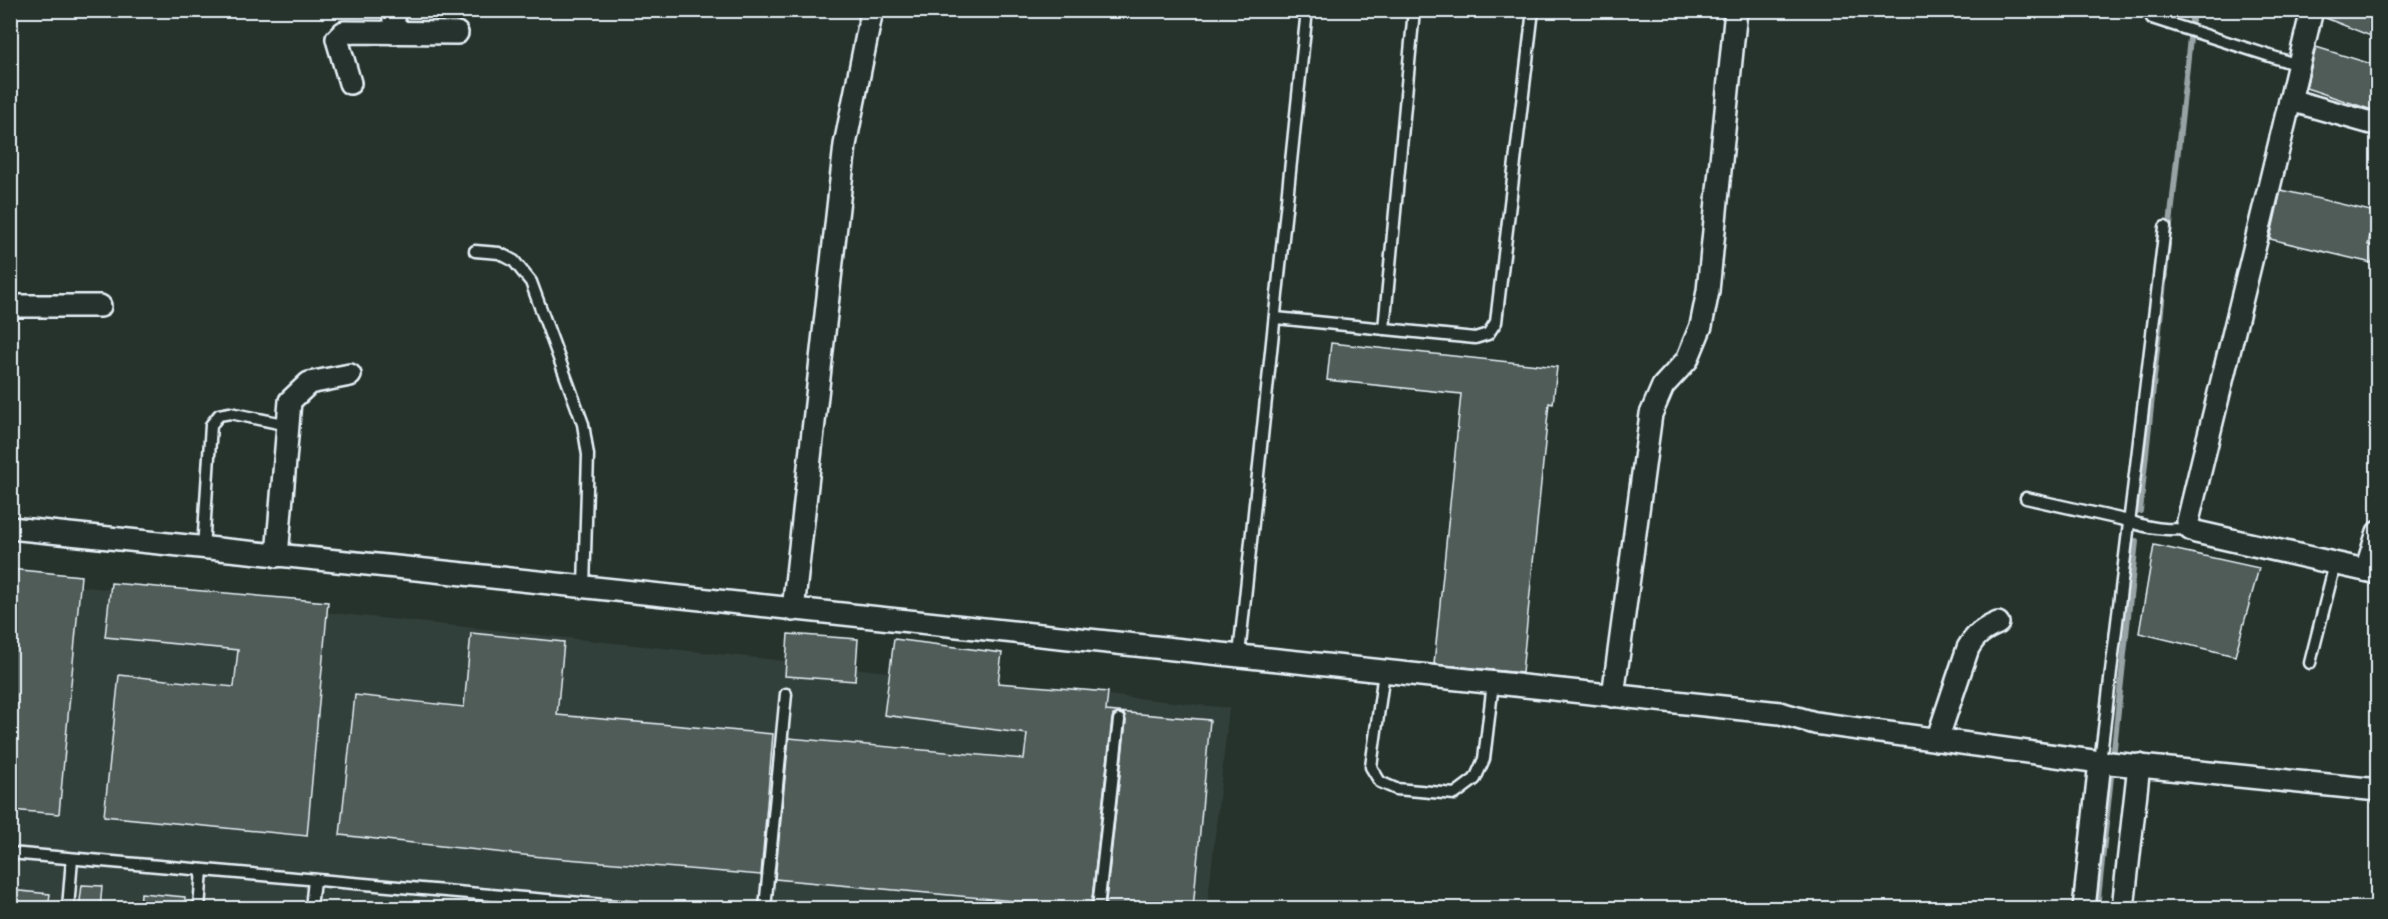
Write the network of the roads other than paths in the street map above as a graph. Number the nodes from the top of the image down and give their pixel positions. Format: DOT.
graph roads {
  1 [pos="394,10"];
  2 [pos="872,10"];
  3 [pos="1307,10"];
  4 [pos="1414,10"];
  5 [pos="1533,10"];
  6 [pos="1736,10"];
  7 [pos="2312,10"];
  8 [pos="2152,18"];
  9 [pos="394,33"];
  10 [pos="457,33"];
  11 [pos="2298,65"];
  12 [pos="350,82"];
  13 [pos="2290,100"];
  14 [pos="2378,125"];
  15 [pos="2165,227"];
  16 [pos="475,251"];
  17 [pos="10,306"];
  18 [pos="100,306"];
  19 [pos="1276,318"];
  20 [pos="1383,329"];
  21 [pos="350,375"];
  22 [pos="288,425"];
  23 [pos="2026,498"];
  24 [pos="2129,521"];
  25 [pos="10,528"];
  26 [pos="2190,529"];
  27 [pos="2378,532"];
  28 [pos="202,549"];
  29 [pos="277,556"];
  30 [pos="2335,564"];
  31 [pos="2372,572"];
  32 [pos="584,587"];
  33 [pos="793,610"];
  34 [pos="1998,622"];
  35 [pos="1239,655"];
  36 [pos="2310,663"];
  37 [pos="1384,672"];
  38 [pos="1493,683"];
  39 [pos="786,694"];
  40 [pos="1613,696"];
  41 [pos="1119,720"];
  42 [pos="1937,740"];
  43 [pos="2104,762"];
  44 [pos="2136,765"];
  45 [pos="2378,790"];
  46 [pos="10,853"];
  47 [pos="72,859"];
  48 [pos="202,870"];
  49 [pos="314,880"];
  50 [pos="68,909"];
  51 [pos="199,909"];
  52 [pos="311,909"];
  53 [pos="639,909"];
  54 [pos="765,909"];
  55 [pos="1098,909"];
  56 [pos="2084,909"];
  57 [pos="2123,909"];
  1 -- 9 [label="street"];
  2 -- 33 [label="street"];
  3 -- 19 [label="lane"];
  4 -- 20 [label="lane"];
  5 -- 20 [label="lane"];
  6 -- 40 [label="street"];
  7 -- 11 [label="street"];
  8 -- 11 [label="lane"];
  9 -- 10 [label="street"];
  9 -- 12 [label="street"];
  11 -- 13 [label="street"];
  13 -- 14 [label="street"];
  13 -- 26 [label="street"];
  15 -- 24 [label="lane"];
  16 -- 32 [label="lane"];
  17 -- 18 [label="street"];
  19 -- 20 [label="lane"];
  19 -- 35 [label="lane"];
  21 -- 22 [label="street"];
  22 -- 28 [label="lane"];
  22 -- 29 [label="street"];
  23 -- 24 [label="lane"];
  24 -- 26 [label="lane"];
  24 -- 43 [label="lane"];
  25 -- 28 [label="street"];
  26 -- 30 [label="street"];
  27 -- 31 [label="street"];
  28 -- 29 [label="street"];
  29 -- 32 [label="street"];
  30 -- 31 [label="street"];
  30 -- 36 [label="lane"];
  32 -- 33 [label="street"];
  33 -- 35 [label="street"];
  34 -- 42 [label="street"];
  35 -- 37 [label="street"];
  37 -- 38 [label="street"];
  37 -- 38 [label="lane"];
  38 -- 40 [label="street"];
  39 -- 54 [label="lane"];
  40 -- 42 [label="street"];
  41 -- 55 [label="lane"];
  42 -- 43 [label="street"];
  43 -- 44 [label="street"];
  43 -- 56 [label="street"];
  44 -- 45 [label="street"];
  44 -- 57 [label="street"];
  46 -- 47 [label="lane"];
  47 -- 48 [label="lane"];
  47 -- 50 [label="lane"];
  48 -- 49 [label="lane"];
  48 -- 51 [label="lane"];
  49 -- 52 [label="lane"];
  49 -- 53 [label="lane"];
}
